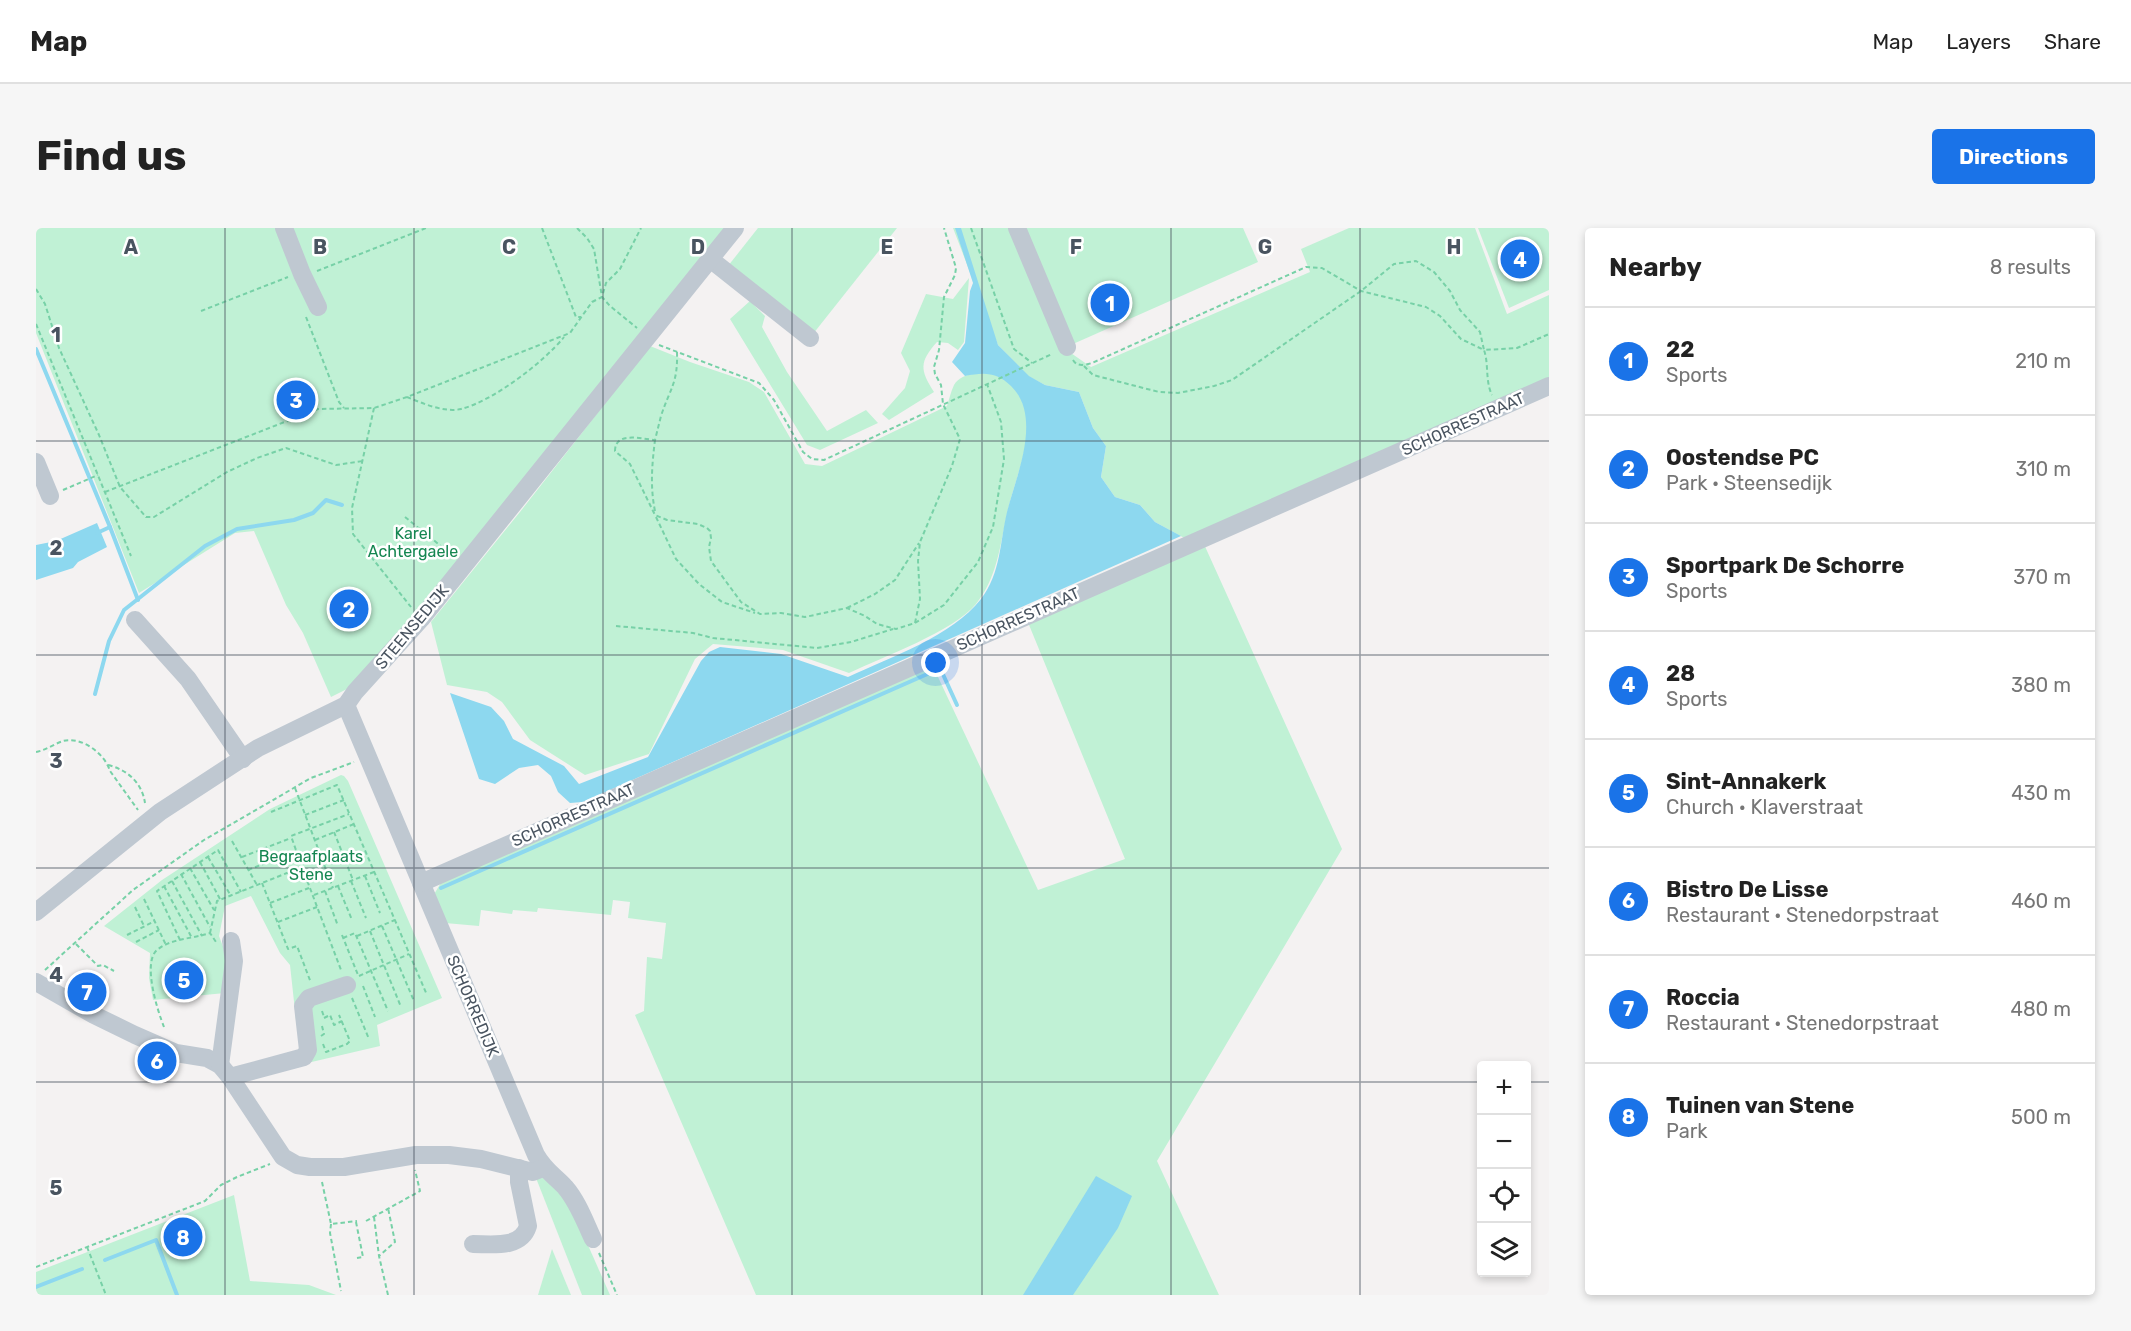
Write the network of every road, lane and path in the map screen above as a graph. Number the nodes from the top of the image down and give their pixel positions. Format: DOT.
graph roads {
  1 [pos="284,228"];
  2 [pos="542,228"];
  3 [pos="577,228"];
  4 [pos="641,228"];
  5 [pos="735,228"];
  6 [pos="944,228"];
  7 [pos="971,228"];
  8 [pos="1017,228"];
  9 [pos="710,259"];
  10 [pos="36,289"];
  11 [pos="1361,291"];
  12 [pos="602,297"];
  13 [pos="316,304"];
  14 [pos="581,317"];
  15 [pos="36,324"];
  16 [pos="565,334"];
  17 [pos="1549,334"];
  18 [pos="810,338"];
  19 [pos="646,339"];
  20 [pos="1067,347"];
  21 [pos="1484,350"];
  22 [pos="677,352"];
  23 [pos="1032,363"];
  24 [pos="1084,366"];
  25 [pos="987,384"];
  26 [pos="1549,386"];
  27 [pos="407,397"];
  28 [pos="944,404"];
  29 [pos="344,408"];
  30 [pos="375,408"];
  31 [pos="1499,408"];
  32 [pos="655,440"];
  33 [pos="363,461"];
  34 [pos="36,462"];
  35 [pos="98,475"];
  36 [pos="86,480"];
  37 [pos="120,487"];
  38 [pos="105,492"];
  39 [pos="50,496"];
  40 [pos="656,515"];
  41 [pos="405,518"];
  42 [pos="920,542"];
  43 [pos="131,556"];
  44 [pos="453,557"];
  45 [pos="848,608"];
  46 [pos="760,614"];
  47 [pos="421,619"];
  48 [pos="135,620"];
  49 [pos="915,623"];
  50 [pos="616,626"];
  51 [pos="893,629"];
  52 [pos="346,705"];
  53 [pos="36,753"];
  54 [pos="367,756"];
  55 [pos="243,759"];
  56 [pos="108,765"];
  57 [pos="295,788"];
  58 [pos="299,800"];
  59 [pos="344,800"];
  60 [pos="271,812"];
  61 [pos="349,813"];
  62 [pos="305,815"];
  63 [pos="142,817"];
  64 [pos="354,824"];
  65 [pos="310,829"];
  66 [pos="334,832"];
  67 [pos="291,838"];
  68 [pos="315,840"];
  69 [pos="232,841"];
  70 [pos="296,851"];
  71 [pos="208,856"];
  72 [pos="242,857"];
  73 [pos="200,862"];
  74 [pos="302,867"];
  75 [pos="190,868"];
  76 [pos="248,870"];
  77 [pos="374,872"];
  78 [pos="182,874"];
  79 [pos="364,876"];
  80 [pos="352,880"];
  81 [pos="172,881"];
  82 [pos="421,883"];
  83 [pos="262,884"];
  84 [pos="257,885"];
  85 [pos="164,886"];
  86 [pos="338,886"];
  87 [pos="310,888"];
  88 [pos="333,888"];
  89 [pos="325,891"];
  90 [pos="241,892"];
  91 [pos="231,896"];
  92 [pos="314,896"];
  93 [pos="144,899"];
  94 [pos="221,900"];
  95 [pos="270,903"];
  96 [pos="318,906"];
  97 [pos="135,907"];
  98 [pos="36,912"];
  99 [pos="215,912"];
  100 [pos="380,913"];
  101 [pos="366,918"];
  102 [pos="352,920"];
  103 [pos="395,920"];
  104 [pos="155,921"];
  105 [pos="278,922"];
  106 [pos="144,926"];
  107 [pos="338,926"];
  108 [pos="382,926"];
  109 [pos="159,930"];
  110 [pos="211,931"];
  111 [pos="370,931"];
  112 [pos="127,935"];
  113 [pos="202,936"];
  114 [pos="357,936"];
  115 [pos="192,938"];
  116 [pos="343,938"];
  117 [pos="180,940"];
  118 [pos="231,941"];
  119 [pos="136,942"];
  120 [pos="76,944"];
  121 [pos="166,945"];
  122 [pos="409,954"];
  123 [pos="397,960"];
  124 [pos="384,965"];
  125 [pos="371,970"];
  126 [pos="114,971"];
  127 [pos="37,983"];
  128 [pos="347,985"];
  129 [pos="427,995"];
  130 [pos="316,996"];
  131 [pos="414,1001"];
  132 [pos="401,1007"];
  133 [pos="388,1011"];
  134 [pos="339,1015"];
  135 [pos="324,1017"];
  136 [pos="342,1022"];
  137 [pos="164,1027"];
  138 [pos="314,1039"];
  139 [pos="369,1039"];
  140 [pos="225,1071"];
  141 [pos="283,1157"];
  142 [pos="413,1161"];
  143 [pos="319,1167"];
  144 [pos="519,1168"];
  145 [pos="543,1168"];
  146 [pos="388,1208"];
  147 [pos="374,1216"];
  148 [pos="366,1221"];
  149 [pos="331,1224"];
  150 [pos="593,1239"];
  151 [pos="473,1244"];
  152 [pos="87,1247"];
  153 [pos="379,1256"];
  154 [pos="357,1258"];
  155 [pos="36,1268"];
  156 [pos="341,1291"];
  157 [pos="106,1295"];
  158 [pos="387,1295"];
  159 [pos="617,1295"];
  1 -- 13 [label="street"];
  2 -- 14 [label="path"];
  3 -- 12 [label="path"];
  4 -- 12 [label="path"];
  5 -- 9 [label="street, STEENSEDIJK"];
  6 -- 28 [label="path"];
  7 -- 23 [label="path"];
  8 -- 20 [label="street"];
  9 -- 18 [label="street"];
  9 -- 19 [label="street, STEENSEDIJK"];
  10 -- 37 [label="path"];
  11 -- 21 [label="path"];
  11 -- 21 [label="path"];
  11 -- 24 [label="path"];
  11 -- 24 [label="path"];
  12 -- 14 [label="path"];
  12 -- 19 [label="path"];
  13 -- 29 [label="path"];
  14 -- 16 [label="path"];
  15 -- 35 [label="path"];
  16 -- 27 [label="path"];
  16 -- 27 [label="path"];
  17 -- 21 [label="path"];
  19 -- 22 [label="path"];
  19 -- 47 [label="street, STEENSEDIJK"];
  20 -- 23 [label="path"];
  20 -- 24 [label="path"];
  21 -- 31 [label="path"];
  22 -- 28 [label="path"];
  22 -- 32 [label="path"];
  23 -- 25 [label="path"];
  25 -- 28 [label="path"];
  25 -- 49 [label="path"];
  26 -- 31 [label="street, SCHORRESTRAAT"];
  27 -- 30 [label="path"];
  28 -- 42 [label="path"];
  29 -- 30 [label="path"];
  29 -- 37 [label="path"];
  30 -- 33 [label="path"];
  31 -- 82 [label="street, SCHORRESTRAAT"];
  32 -- 40 [label="path"];
  32 -- 40 [label="path"];
  33 -- 37 [label="path"];
  33 -- 47 [label="path"];
  34 -- 39 [label="street"];
  35 -- 36 [label="path"];
  35 -- 38 [label="path"];
  37 -- 38 [label="path"];
  38 -- 43 [label="path"];
  40 -- 46 [label="path"];
  40 -- 46 [label="path"];
  41 -- 44 [label="path"];
  42 -- 45 [label="path"];
  42 -- 49 [label="path"];
  45 -- 46 [label="path"];
  45 -- 51 [label="path"];
  47 -- 52 [label="street, STEENSEDIJK"];
  48 -- 55 [label="street"];
  49 -- 51 [label="path"];
  50 -- 51 [label="path"];
  52 -- 54 [label="street, SCHORREDIJK"];
  52 -- 55 [label="street, STEENSEDIJK"];
  53 -- 56 [label="path"];
  54 -- 57 [label="path"];
  54 -- 82 [label="street, SCHORREDIJK"];
  55 -- 63 [label="street, STEENSEDIJK"];
  56 -- 63 [label="path"];
  56 -- 63 [label="path"];
  57 -- 58 [label="path"];
  57 -- 120 [label="path"];
  58 -- 59 [label="path"];
  58 -- 60 [label="path"];
  58 -- 62 [label="path"];
  59 -- 61 [label="path"];
  59 -- 62 [label="path"];
  61 -- 64 [label="path"];
  61 -- 65 [label="path"];
  62 -- 65 [label="path"];
  63 -- 98 [label="street, STEENSEDIJK"];
  64 -- 66 [label="path"];
  64 -- 77 [label="path"];
  65 -- 67 [label="path"];
  65 -- 68 [label="path"];
  66 -- 68 [label="path"];
  66 -- 80 [label="path"];
  67 -- 70 [label="path"];
  67 -- 72 [label="path"];
  68 -- 88 [label="path"];
  69 -- 72 [label="path"];
  70 -- 74 [label="path"];
  70 -- 76 [label="path"];
  71 -- 73 [label="path"];
  71 -- 90 [label="path"];
  71 -- 91 [label="path"];
  72 -- 76 [label="path"];
  73 -- 75 [label="path"];
  73 -- 94 [label="path"];
  74 -- 83 [label="path"];
  74 -- 87 [label="path"];
  75 -- 78 [label="path"];
  75 -- 99 [label="path"];
  76 -- 84 [label="path"];
  77 -- 79 [label="path"];
  77 -- 103 [label="path"];
  78 -- 81 [label="path"];
  78 -- 110 [label="path"];
  79 -- 80 [label="path"];
  79 -- 100 [label="path"];
  80 -- 86 [label="path"];
  80 -- 101 [label="path"];
  81 -- 85 [label="path"];
  81 -- 113 [label="path"];
  82 -- 145 [label="street, SCHORREDIJK"];
  83 -- 84 [label="path"];
  83 -- 95 [label="path"];
  84 -- 90 [label="path"];
  85 -- 115 [label="path"];
  85 -- 117 [label="path"];
  86 -- 88 [label="path"];
  86 -- 102 [label="path"];
  87 -- 92 [label="path"];
  87 -- 95 [label="path"];
  88 -- 89 [label="path"];
  89 -- 92 [label="path"];
  89 -- 107 [label="path"];
  90 -- 91 [label="path"];
  91 -- 94 [label="path"];
  92 -- 96 [label="path"];
  93 -- 104 [label="path"];
  94 -- 99 [label="path"];
  95 -- 105 [label="path"];
  96 -- 105 [label="path"];
  96 -- 128 [label="path"];
  97 -- 106 [label="path"];
  99 -- 110 [label="path"];
  103 -- 108 [label="path"];
  103 -- 122 [label="path"];
  104 -- 106 [label="path"];
  104 -- 109 [label="path"];
  105 -- 130 [label="path"];
  106 -- 112 [label="path"];
  108 -- 111 [label="path"];
  108 -- 123 [label="path"];
  109 -- 119 [label="path"];
  109 -- 121 [label="path"];
  110 -- 113 [label="path"];
  110 -- 118 [label="path"];
  111 -- 114 [label="path"];
  111 -- 124 [label="path"];
  113 -- 115 [label="path"];
  114 -- 116 [label="path"];
  114 -- 125 [label="path"];
  115 -- 117 [label="path"];
  117 -- 121 [label="path"];
  118 -- 140 [label="street"];
  120 -- 126 [label="path"];
  120 -- 127 [label="path"];
  121 -- 137 [label="path"];
  122 -- 123 [label="path"];
  122 -- 129 [label="path"];
  123 -- 124 [label="path"];
  123 -- 131 [label="path"];
  124 -- 125 [label="path"];
  124 -- 132 [label="path"];
  125 -- 128 [label="path"];
  125 -- 133 [label="path"];
  127 -- 140 [label="street"];
  128 -- 130 [label="street"];
  128 -- 139 [label="path"];
  130 -- 135 [label="path"];
  130 -- 138 [label="street"];
  134 -- 136 [label="path"];
  135 -- 136 [label="path"];
  135 -- 138 [label="path"];
  136 -- 138 [label="path"];
  138 -- 140 [label="street"];
  140 -- 141 [label="street"];
  141 -- 143 [label="street"];
  141 -- 152 [label="path"];
  142 -- 146 [label="path"];
  143 -- 144 [label="street"];
  143 -- 149 [label="path"];
  144 -- 145 [label="street"];
  144 -- 151 [label="street"];
  145 -- 150 [label="street, SCHORREDIJK"];
  146 -- 147 [label="path"];
  146 -- 153 [label="path"];
  147 -- 148 [label="path"];
  147 -- 153 [label="path"];
  149 -- 154 [label="path"];
  149 -- 156 [label="path"];
  150 -- 159 [label="path"];
  152 -- 155 [label="path"];
  152 -- 157 [label="path"];
  153 -- 158 [label="path"];
}
